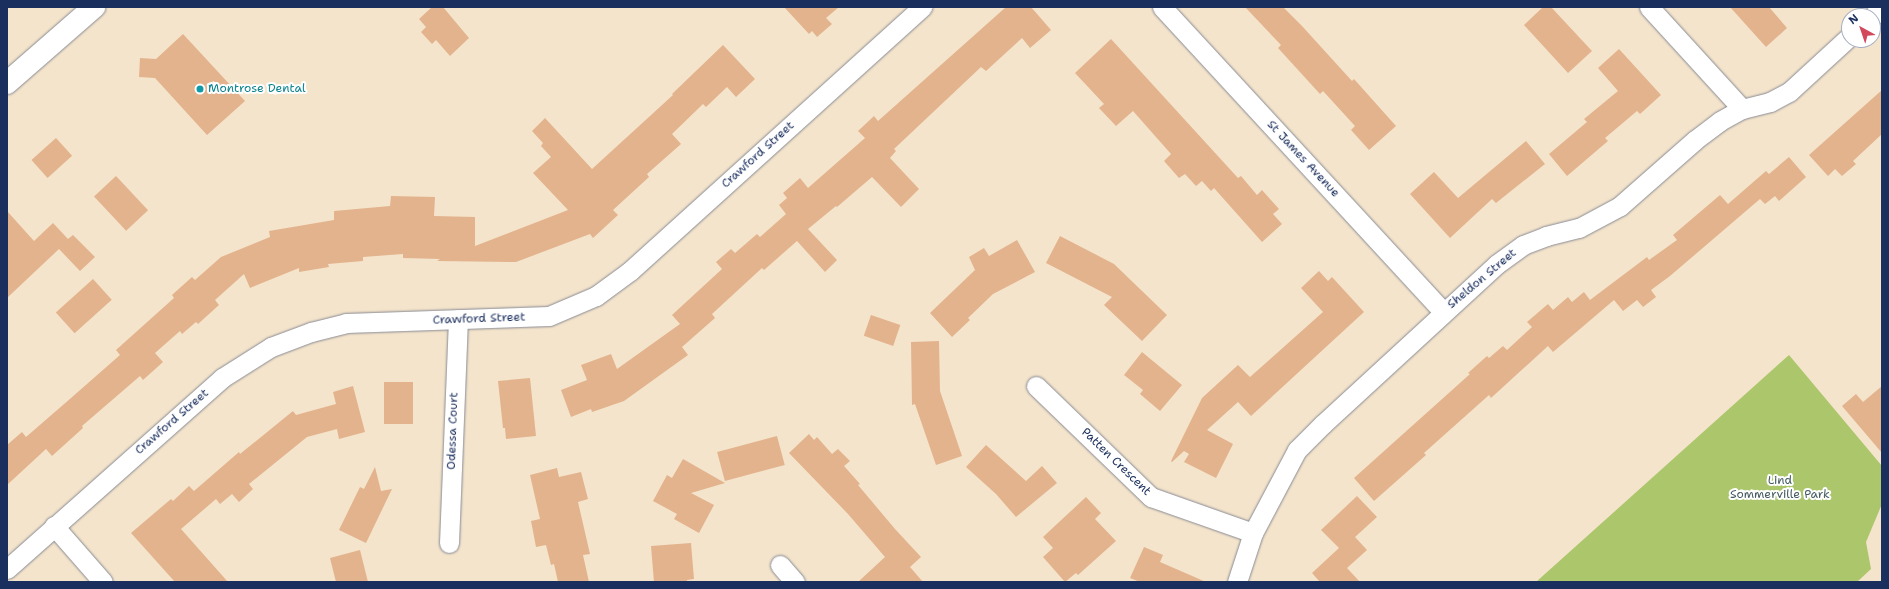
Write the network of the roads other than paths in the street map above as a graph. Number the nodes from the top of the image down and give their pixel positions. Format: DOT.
graph roads {
  1 [pos="94,7"];
  2 [pos="922,7"];
  3 [pos="1162,7"];
  4 [pos="1649,7"];
  5 [pos="1841,44"];
  6 [pos="7,83"];
  7 [pos="1742,109"];
  8 [pos="1443,312"];
  9 [pos="458,319"];
  10 [pos="1036,386"];
  11 [pos="54,526"];
  12 [pos="1253,533"];
  13 [pos="448,543"];
  14 [pos="780,565"];
  15 [pos="7,569"];
  16 [pos="103,582"];
  17 [pos="796,582"];
  18 [pos="1236,582"];
  1 -- 6 [label="main road"];
  2 -- 9 [label="street, Crawford Street"];
  3 -- 8 [label="street, St James Avenue"];
  4 -- 7 [label="street"];
  5 -- 7 [label="street, Sheldon Street"];
  7 -- 8 [label="street, Sheldon Street"];
  8 -- 12 [label="street, Sheldon Street"];
  9 -- 11 [label="street, Crawford Street"];
  9 -- 13 [label="street, Odessa Court"];
  10 -- 12 [label="street, Patten Crescent"];
  11 -- 15 [label="street, Crawford Street"];
  11 -- 16 [label="street"];
  12 -- 18 [label="street, Sheldon Street"];
  14 -- 17 [label="street"];
}
